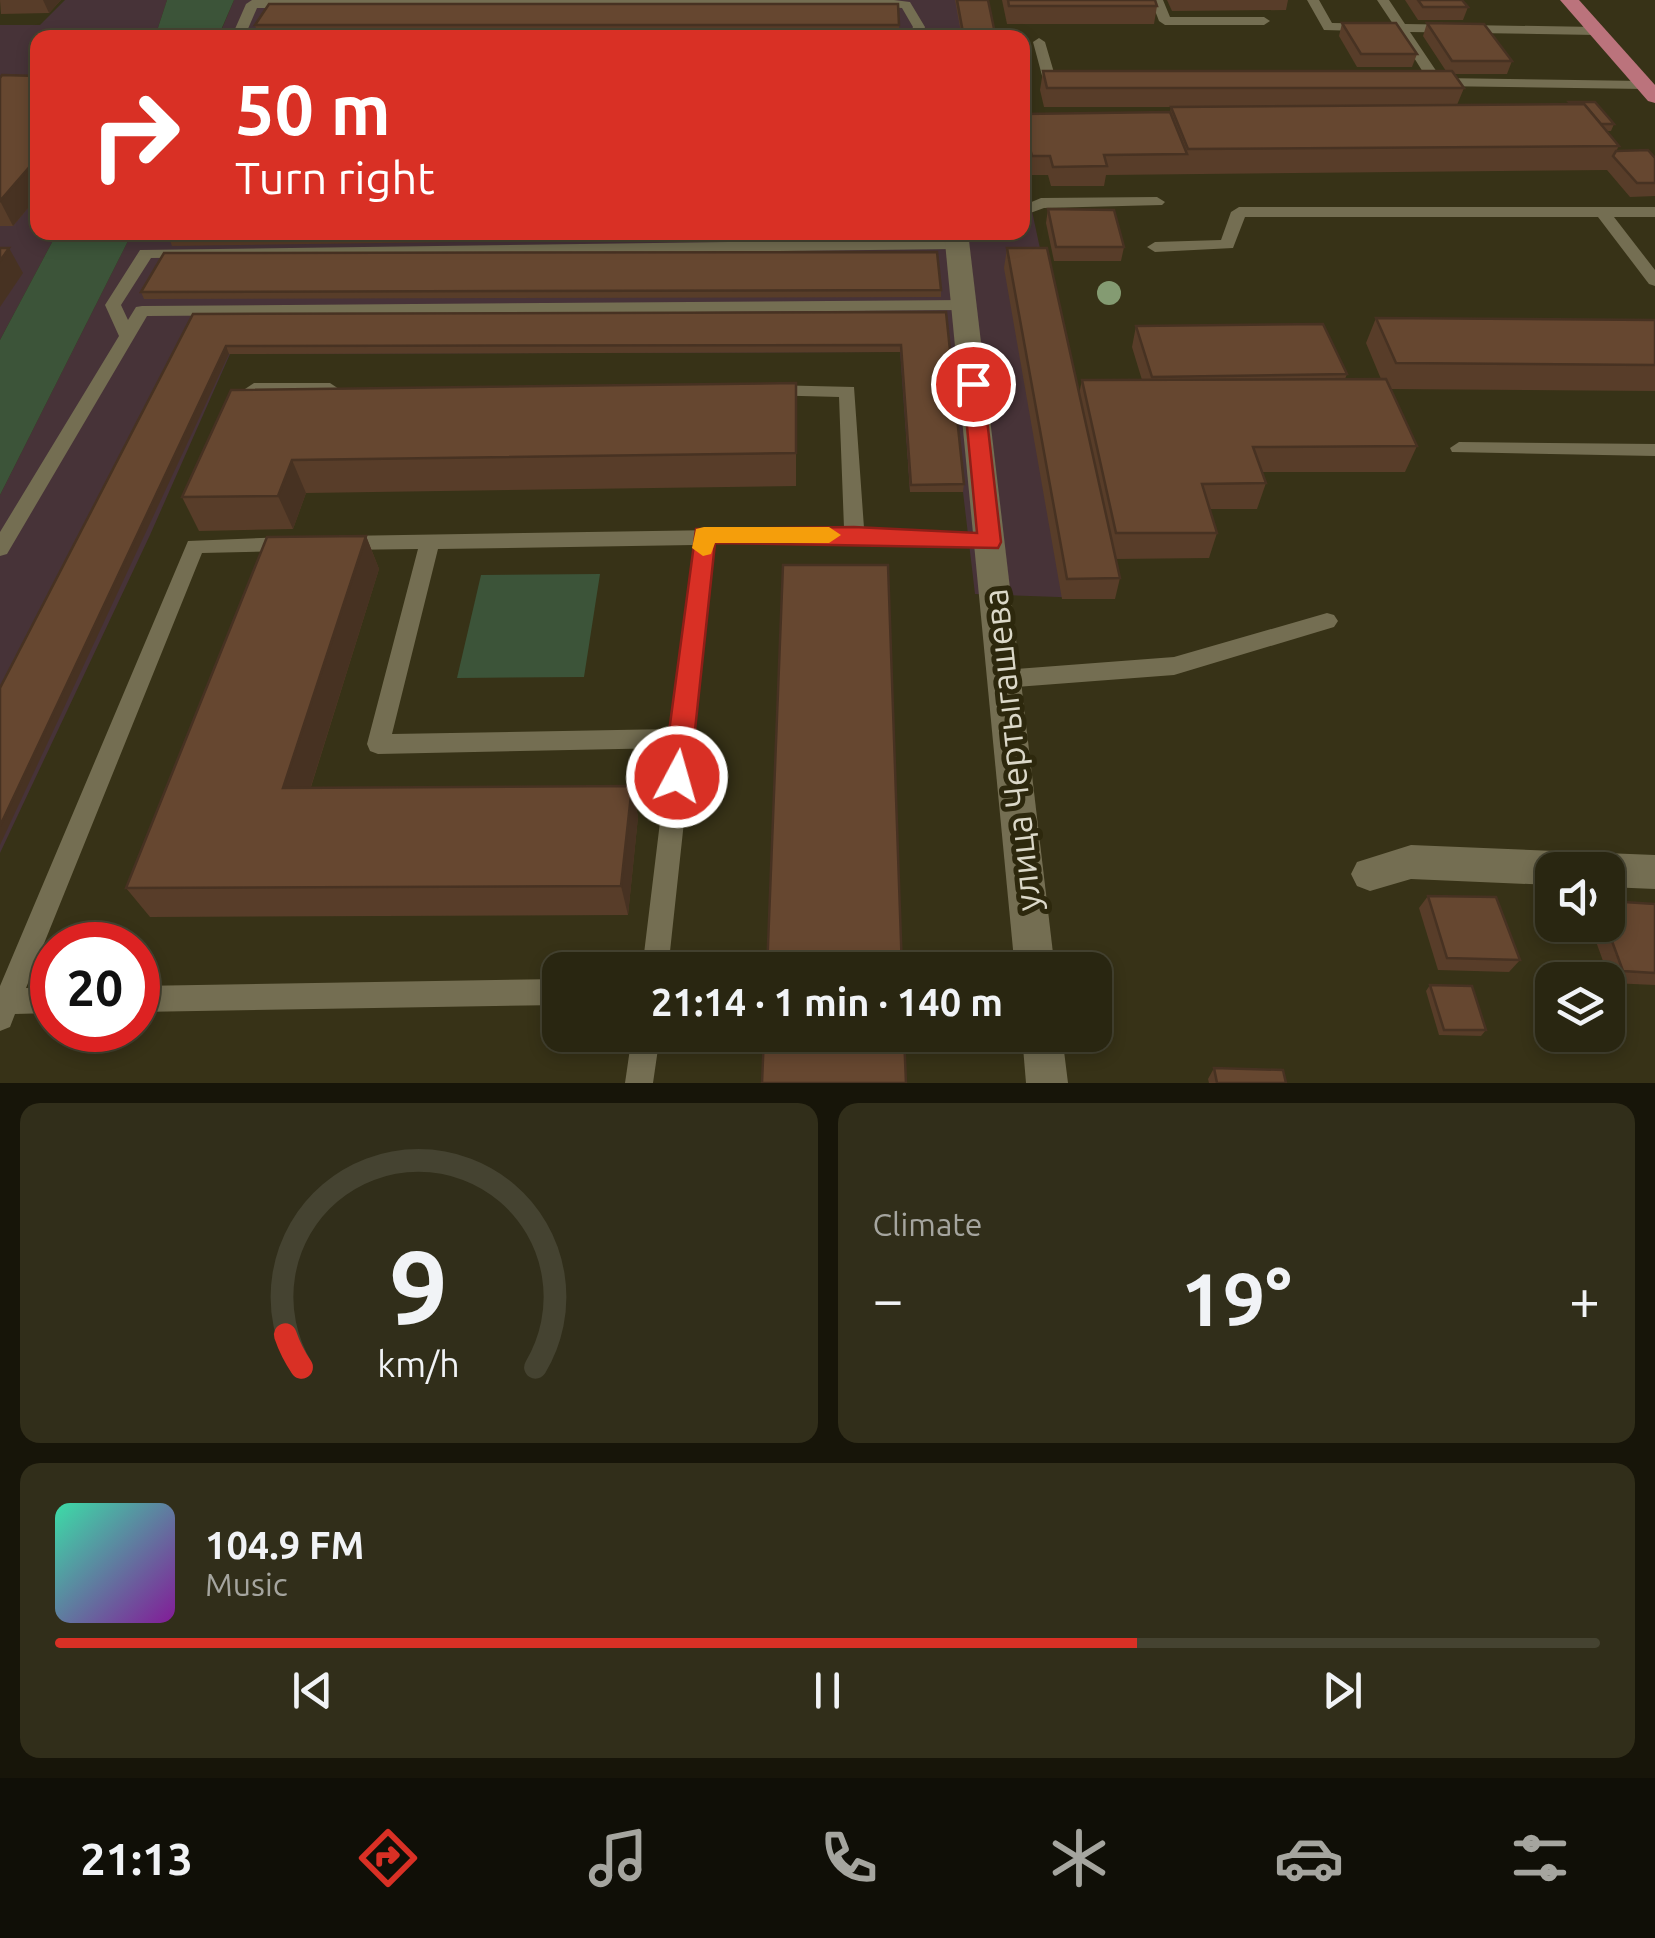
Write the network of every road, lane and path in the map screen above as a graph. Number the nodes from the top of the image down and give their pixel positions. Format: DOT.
graph roads {
  1 [pos="1157,0"];
  2 [pos="1313,0"];
  3 [pos="1383,0"];
  4 [pos="1569,0"];
  5 [pos="1264,21"];
  6 [pos="1401,28"];
  7 [pos="241,30"];
  8 [pos="918,30"];
  9 [pos="1596,31"];
  10 [pos="1039,42"];
  11 [pos="1088,80"];
  12 [pos="1417,82"];
  13 [pos="1437,82"];
  14 [pos="1650,91"];
  15 [pos="1156,202"];
  16 [pos="1030,208"];
  17 [pos="1602,211"];
  18 [pos="1655,212"];
  19 [pos="152,240"];
  20 [pos="772,240"];
  21 [pos="965,240"];
  22 [pos="1155,247"];
  23 [pos="146,253"];
  24 [pos="1655,281"];
  25 [pos="964,306"];
  26 [pos="126,336"];
  27 [pos="254,389"];
  28 [pos="354,389"];
  29 [pos="749,391"];
  30 [pos="1458,448"];
  31 [pos="1655,450"];
  32 [pos="704,535"];
  33 [pos="854,535"];
  34 [pos="430,541"];
  35 [pos="990,542"];
  36 [pos="0,548"];
  37 [pos="1327,621"];
  38 [pos="1004,679"];
  39 [pos="681,738"];
  40 [pos="1535,867"];
  41 [pos="1625,871"];
  42 [pos="1655,872"];
  43 [pos="1370,874"];
  44 [pos="657,952"];
  45 [pos="1033,952"];
  46 [pos="542,992"];
  47 [pos="160,999"];
  48 [pos="30,1004"];
  49 [pos="4,1009"];
  50 [pos="644,1052"];
  51 [pos="1044,1052"];
  52 [pos="639,1083"];
  53 [pos="1047,1083"];
  1 -- 5 [label="lane"];
  2 -- 6 [label="lane"];
  3 -- 6 [label="lane"];
  4 -- 9 [label="main road"];
  6 -- 9 [label="lane"];
  6 -- 13 [label="lane"];
  7 -- 8 [label="lane"];
  9 -- 14 [label="main road"];
  10 -- 11 [label="lane"];
  12 -- 13 [label="lane"];
  13 -- 14 [label="lane"];
  15 -- 16 [label="lane"];
  17 -- 18 [label="lane"];
  17 -- 22 [label="lane"];
  17 -- 24 [label="lane"];
  19 -- 23 [label="lane"];
  20 -- 23 [label="lane"];
  21 -- 25 [label="street, улица Чертыгашева"];
  23 -- 26 [label="lane"];
  25 -- 26 [label="lane"];
  25 -- 35 [label="street, улица Чертыгашева"];
  26 -- 36 [label="lane"];
  27 -- 28 [label="lane"];
  29 -- 33 [label="lane"];
  30 -- 31 [label="lane"];
  32 -- 33 [label="lane"];
  32 -- 34 [label="lane"];
  32 -- 39 [label="lane"];
  33 -- 35 [label="lane"];
  34 -- 39 [label="lane"];
  34 -- 49 [label="lane"];
  35 -- 38 [label="street, улица Чертыгашева"];
  37 -- 38 [label="lane"];
  38 -- 45 [label="street, улица Чертыгашева"];
  39 -- 44 [label="lane"];
  40 -- 43 [label="street"];
  41 -- 42 [label="street"];
  46 -- 47 [label="lane"];
  48 -- 49 [label="lane"];
  50 -- 52 [label="lane"];
  51 -- 53 [label="street"];
}
